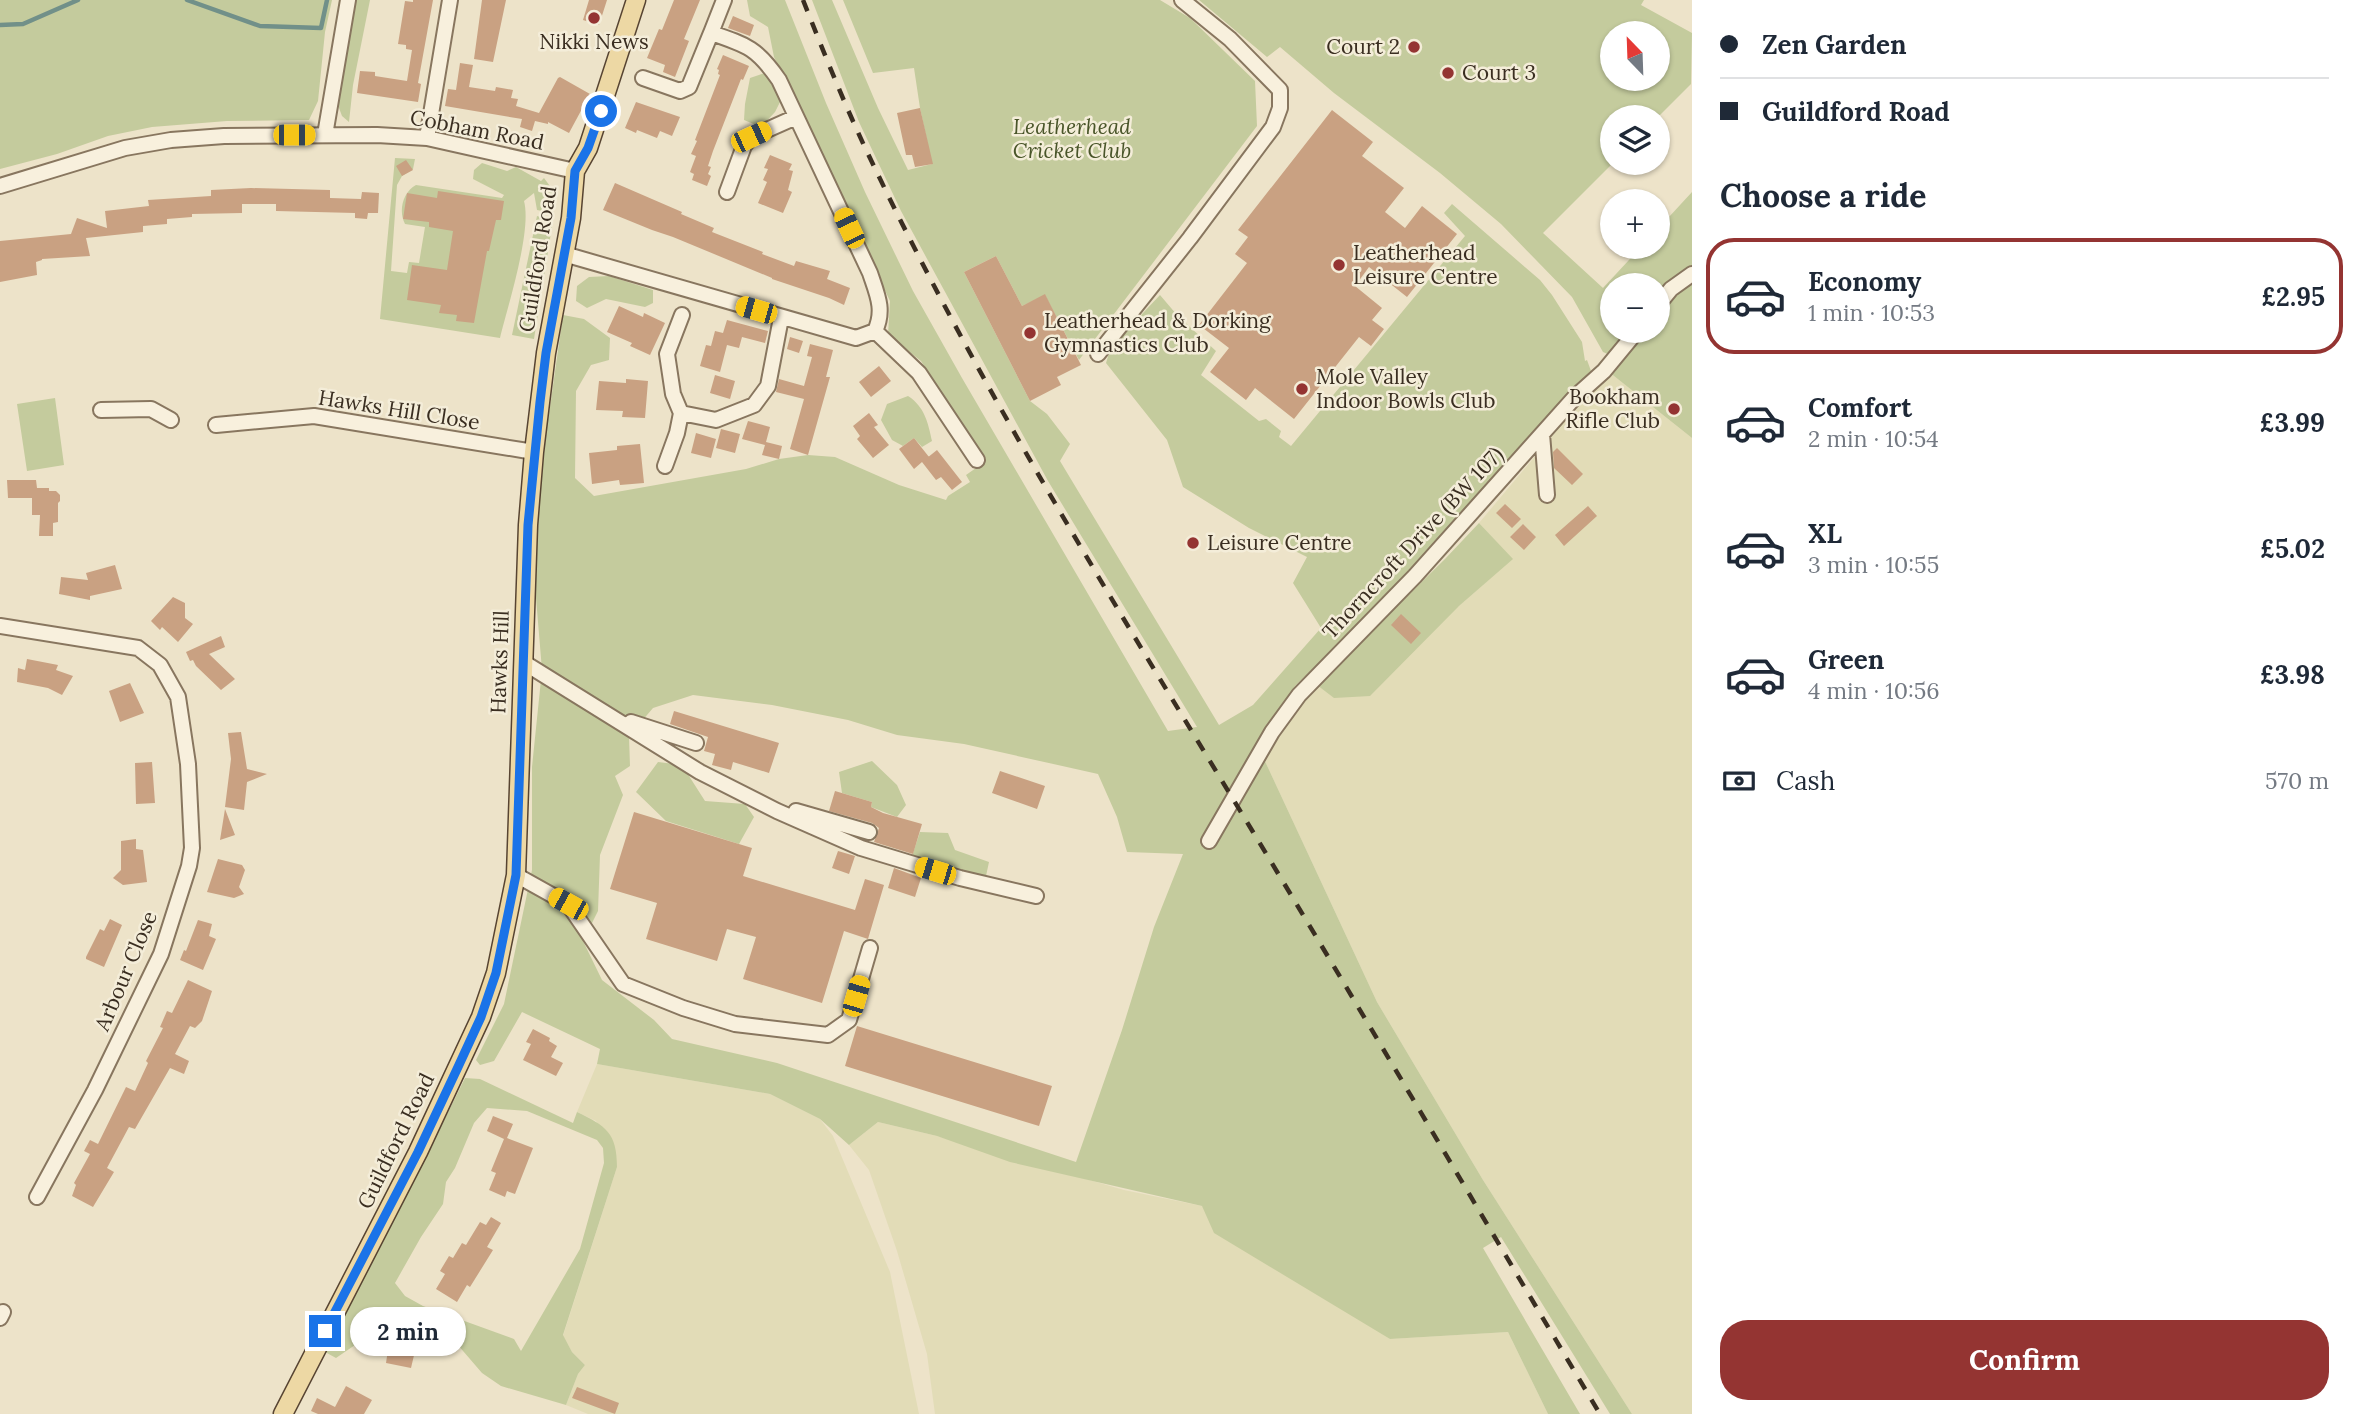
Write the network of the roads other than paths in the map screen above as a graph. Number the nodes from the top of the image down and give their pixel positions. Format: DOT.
graph roads {
  1 [pos="348,0"];
  2 [pos="450,0"];
  3 [pos="636,0"];
  4 [pos="724,0"];
  5 [pos="1182,0"];
  6 [pos="712,33"];
  7 [pos="643,78"];
  8 [pos="796,117"];
  9 [pos="325,135"];
  10 [pos="427,138"];
  11 [pos="575,171"];
  12 [pos="0,186"];
  13 [pos="727,192"];
  14 [pos="564,254"];
  15 [pos="1692,274"];
  16 [pos="1670,290"];
  17 [pos="682,315"];
  18 [pos="780,318"];
  19 [pos="875,331"];
  20 [pos="1627,343"];
  21 [pos="1098,354"];
  22 [pos="101,410"];
  23 [pos="681,413"];
  24 [pos="171,420"];
  25 [pos="216,425"];
  26 [pos="1542,434"];
  27 [pos="534,452"];
  28 [pos="977,460"];
  29 [pos="665,466"];
  30 [pos="1547,495"];
  31 [pos="0,626"];
  32 [pos="523,662"];
  33 [pos="607,714"];
  34 [pos="696,743"];
  35 [pos="756,800"];
  36 [pos="869,832"];
  37 [pos="1209,841"];
  38 [pos="516,875"];
  39 [pos="1036,896"];
  40 [pos="870,948"];
  41 [pos="37,1197"];
  42 [pos="283,1414"];
  1 -- 9 [label="street"];
  2 -- 10 [label="street"];
  3 -- 11 [label="main road, Guildford Road"];
  4 -- 6 [label="street"];
  5 -- 21 [label="street"];
  6 -- 7 [label="street"];
  6 -- 8 [label="street"];
  8 -- 13 [label="street"];
  8 -- 19 [label="street"];
  9 -- 10 [label="street, Cobham Road"];
  9 -- 12 [label="street, Cobham Road"];
  10 -- 11 [label="street, Cobham Road"];
  11 -- 14 [label="main road, Guildford Road"];
  14 -- 18 [label="street"];
  14 -- 27 [label="main road, Guildford Road"];
  15 -- 16 [label="street"];
  17 -- 23 [label="street"];
  18 -- 19 [label="street"];
  18 -- 23 [label="street"];
  19 -- 28 [label="street"];
  20 -- 26 [label="street, Thorncroft Drive (BW 107)"];
  22 -- 24 [label="street"];
  23 -- 29 [label="street"];
  25 -- 27 [label="street, Hawks Hill Close"];
  26 -- 30 [label="street"];
  26 -- 37 [label="street, Thorncroft Drive (BW 107)"];
  27 -- 32 [label="main road, Hawks Hill"];
  31 -- 41 [label="street, Arbour Close"];
  32 -- 33 [label="street"];
  32 -- 38 [label="main road, Hawks Hill"];
  33 -- 34 [label="street"];
  33 -- 35 [label="street"];
  35 -- 36 [label="street"];
  35 -- 39 [label="street"];
  38 -- 40 [label="street"];
  38 -- 42 [label="main road, Guildford Road"];
}
